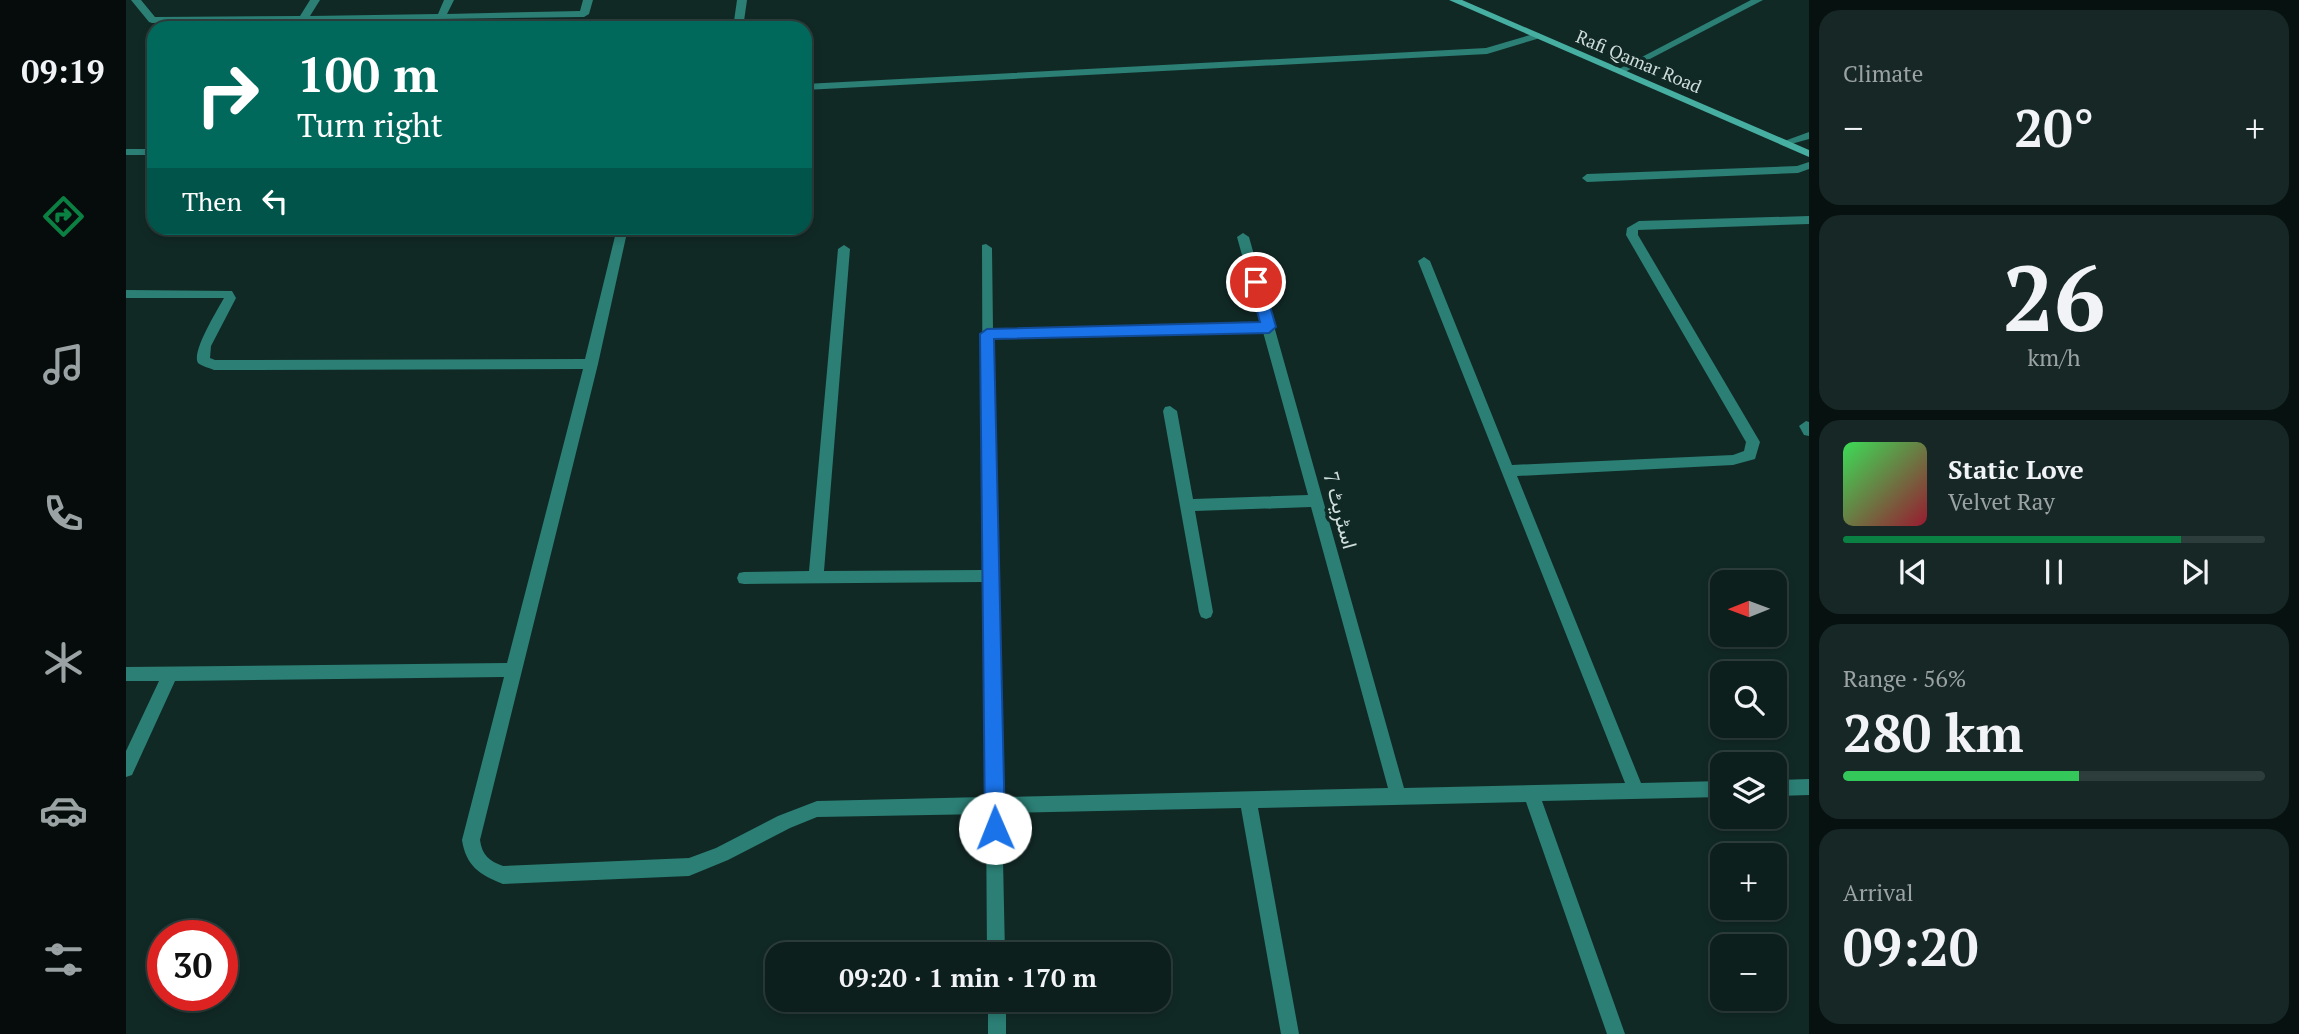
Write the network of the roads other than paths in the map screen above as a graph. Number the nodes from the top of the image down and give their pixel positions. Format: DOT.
graph roads {
  1 [pos="136,0"];
  2 [pos="315,0"];
  3 [pos="449,0"];
  4 [pos="589,0"];
  5 [pos="742,0"];
  6 [pos="1454,0"];
  7 [pos="1758,0"];
  8 [pos="441,17"];
  9 [pos="303,19"];
  10 [pos="739,21"];
  11 [pos="1537,36"];
  12 [pos="1620,71"];
  13 [pos="812,87"];
  14 [pos="1809,135"];
  15 [pos="1784,143"];
  16 [pos="126,152"];
  17 [pos="147,152"];
  18 [pos="1809,154"];
  19 [pos="1809,165"];
  20 [pos="1587,178"];
  21 [pos="1809,220"];
  22 [pos="621,235"];
  23 [pos="1243,237"];
  24 [pos="986,248"];
  25 [pos="844,249"];
  26 [pos="1424,261"];
  27 [pos="126,294"];
  28 [pos="1269,327"];
  29 [pos="987,334"];
  30 [pos="592,364"];
  31 [pos="1170,411"];
  32 [pos="1508,471"];
  33 [pos="1316,501"];
  34 [pos="1187,505"];
  35 [pos="991,576"];
  36 [pos="816,577"];
  37 [pos="744,578"];
  38 [pos="1206,612"];
  39 [pos="512,670"];
  40 [pos="126,674"];
  41 [pos="170,674"];
  42 [pos="126,769"];
  43 [pos="1809,787"];
  44 [pos="1787,788"];
  45 [pos="1710,789"];
  46 [pos="1636,791"];
  47 [pos="1531,793"];
  48 [pos="1398,796"];
  49 [pos="1248,798"];
  50 [pos="995,803"];
  51 [pos="996,942"];
  52 [pos="997,1012"];
  53 [pos="997,1034"];
  54 [pos="1290,1034"];
  55 [pos="1616,1034"];
  1 -- 9 [label="street"];
  2 -- 9 [label="street"];
  3 -- 8 [label="street"];
  4 -- 8 [label="street"];
  5 -- 10 [label="street"];
  6 -- 11 [label="street, Rafi Qamar Road"];
  7 -- 12 [label="street"];
  8 -- 9 [label="street"];
  11 -- 12 [label="street, Rafi Qamar Road"];
  11 -- 13 [label="street"];
  12 -- 15 [label="street, Rafi Qamar Road"];
  14 -- 15 [label="street"];
  15 -- 18 [label="street, Rafi Qamar Road"];
  16 -- 17 [label="street"];
  19 -- 20 [label="street"];
  21 -- 32 [label="street"];
  22 -- 30 [label="street"];
  23 -- 28 [label="street, اسٹریٹ 7"];
  24 -- 29 [label="street"];
  25 -- 36 [label="street"];
  26 -- 32 [label="street"];
  27 -- 30 [label="street"];
  28 -- 29 [label="street"];
  28 -- 33 [label="street, اسٹریٹ 7"];
  29 -- 35 [label="street"];
  30 -- 39 [label="street"];
  31 -- 34 [label="street"];
  32 -- 46 [label="street"];
  33 -- 34 [label="street"];
  33 -- 48 [label="street, اسٹریٹ 7"];
  34 -- 38 [label="street"];
  35 -- 36 [label="street"];
  35 -- 50 [label="street"];
  36 -- 37 [label="street"];
  39 -- 41 [label="street"];
  39 -- 50 [label="street"];
  40 -- 41 [label="street"];
  41 -- 42 [label="street"];
  43 -- 44 [label="street"];
  45 -- 46 [label="street"];
  46 -- 47 [label="street"];
  47 -- 48 [label="street"];
  47 -- 55 [label="street"];
  48 -- 49 [label="street"];
  49 -- 50 [label="street"];
  49 -- 54 [label="street"];
  50 -- 51 [label="street"];
  52 -- 53 [label="street"];
}
